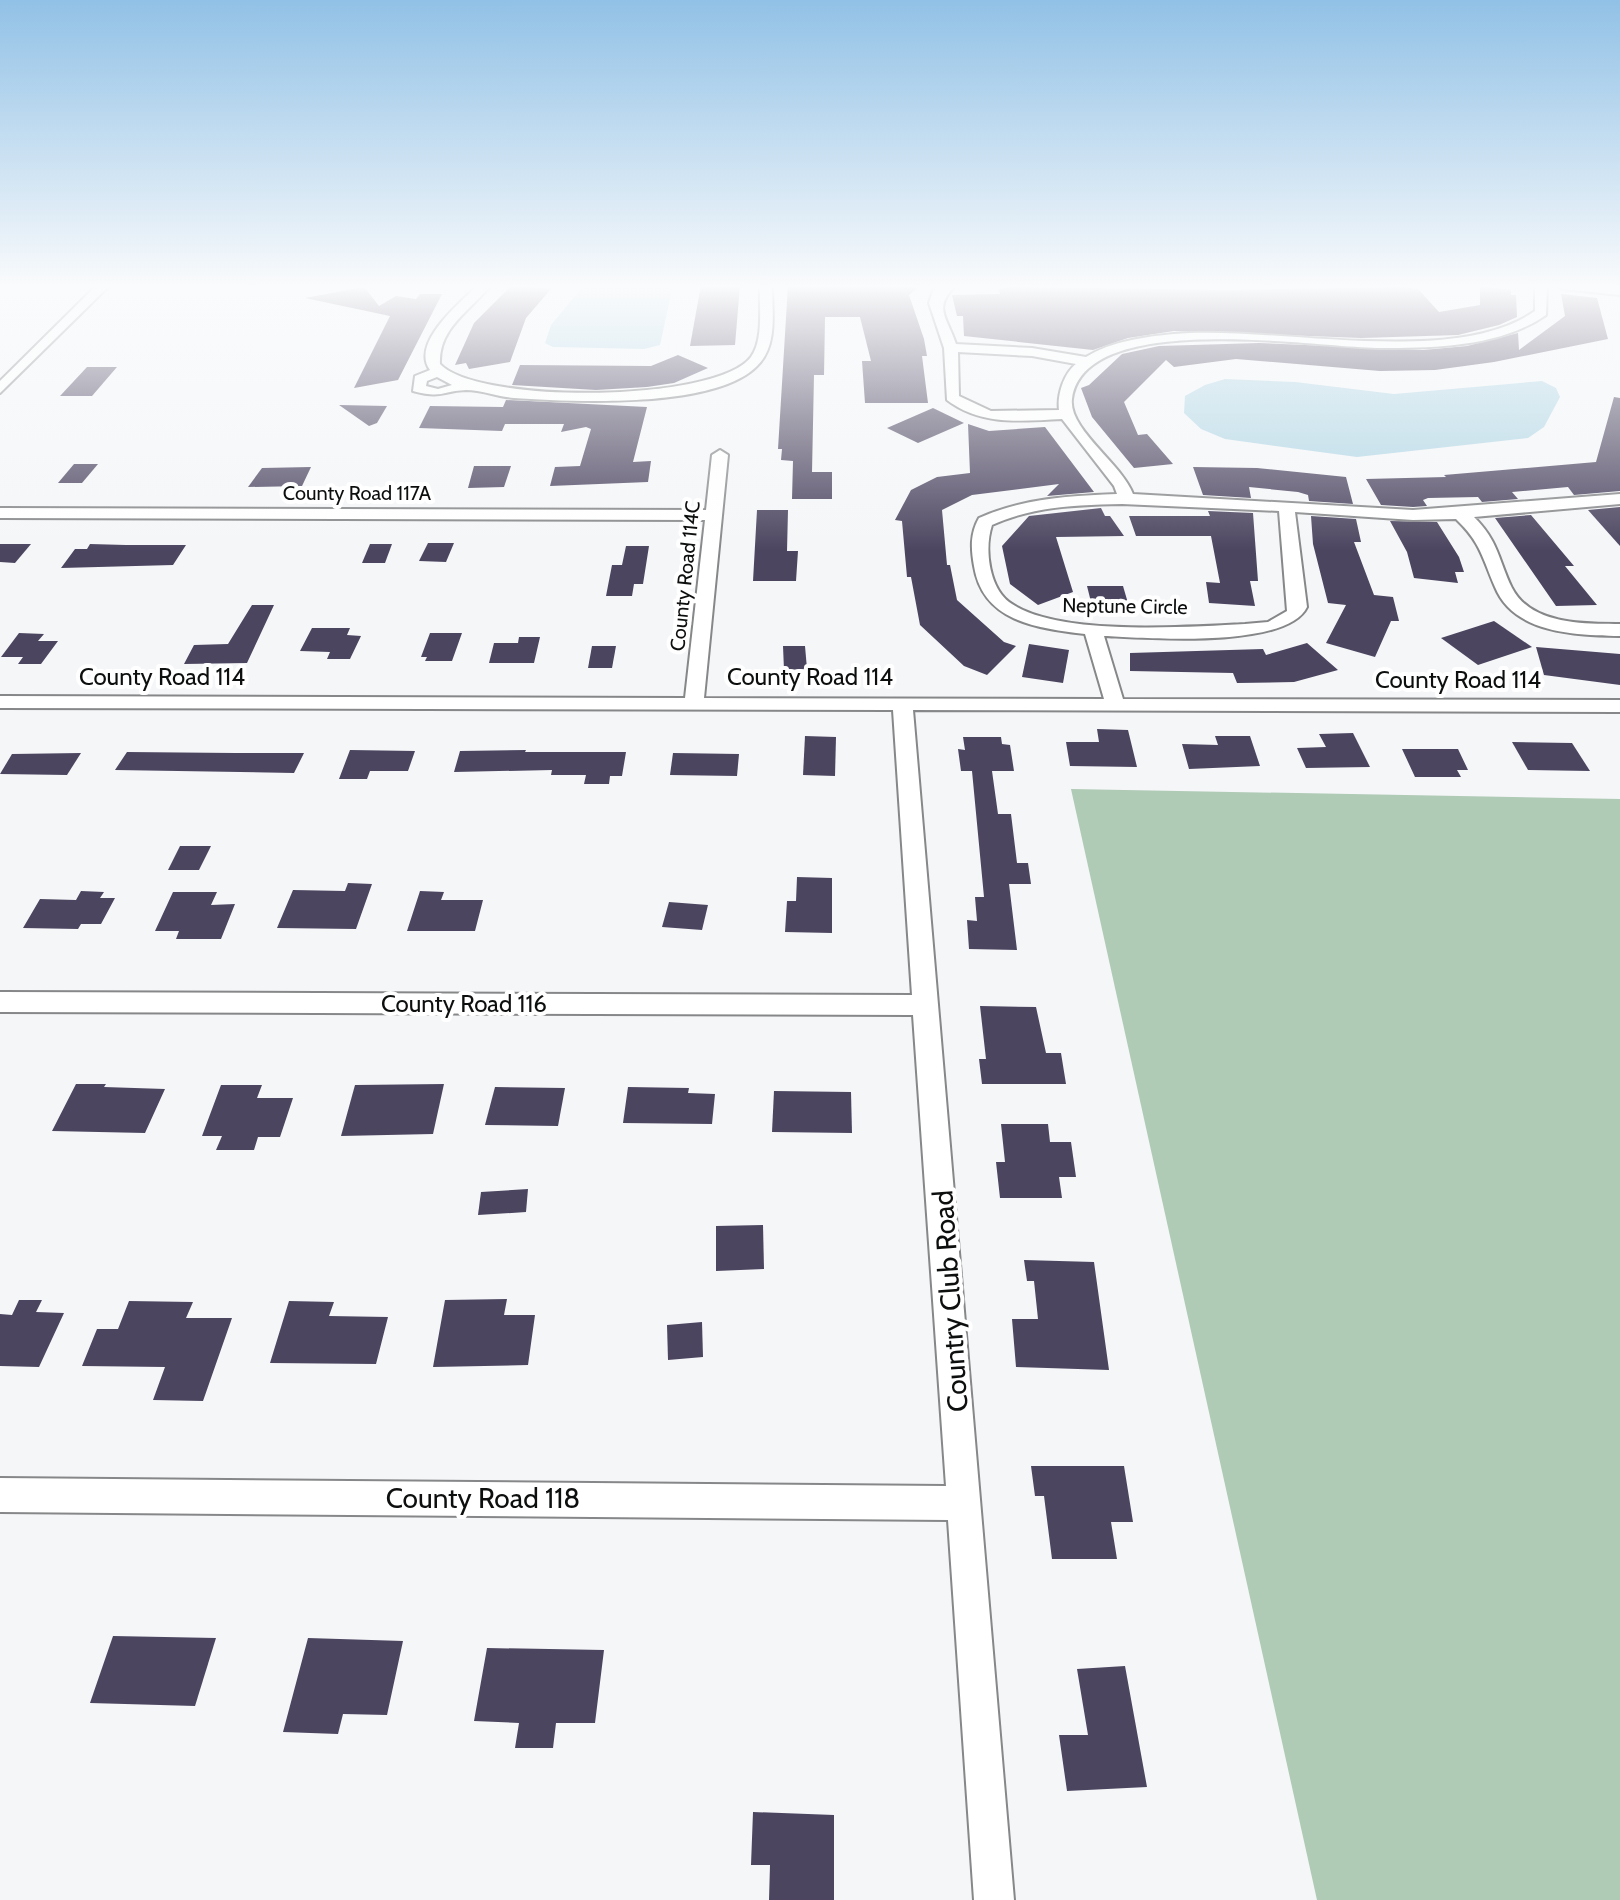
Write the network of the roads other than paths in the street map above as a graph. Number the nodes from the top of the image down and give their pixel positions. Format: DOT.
graph roads {
  1 [pos="15,374"];
  2 [pos="433,374"];
  3 [pos="440,374"];
  4 [pos="732,374"];
  5 [pos="950,374"];
  6 [pos="1079,374"];
  7 [pos="463,387"];
  8 [pos="0,389"];
  9 [pos="1067,414"];
  10 [pos="720,455"];
  11 [pos="1620,499"];
  12 [pos="1127,500"];
  13 [pos="1286,505"];
  14 [pos="0,513"];
  15 [pos="1460,513"];
  16 [pos="714,515"];
  17 [pos="1093,630"];
  18 [pos="1620,630"];
  19 [pos="0,702"];
  20 [pos="902,702"];
  21 [pos="694,703"];
  22 [pos="1115,704"];
  23 [pos="1620,706"];
  24 [pos="0,1002"];
  25 [pos="928,1005"];
  26 [pos="0,1495"];
  27 [pos="966,1503"];
  28 [pos="994,1900"];
  1 -- 8 [label="street"];
  2 -- 7 [label="street"];
  3 -- 7 [label="street"];
  4 -- 7 [label="street"];
  5 -- 9 [label="street"];
  6 -- 9 [label="street"];
  9 -- 12 [label="street"];
  10 -- 16 [label="street, County Road 114C"];
  11 -- 15 [label="street, Neptune Circle"];
  12 -- 13 [label="street, Neptune Circle"];
  12 -- 17 [label="street, Neptune Circle"];
  13 -- 15 [label="street, Neptune Circle"];
  13 -- 17 [label="street, Neptune Circle"];
  14 -- 16 [label="street, County Road 117A"];
  15 -- 18 [label="street"];
  16 -- 21 [label="street, County Road 114C"];
  17 -- 22 [label="street"];
  19 -- 21 [label="street, County Road 114"];
  20 -- 21 [label="street, County Road 114"];
  20 -- 22 [label="street, County Road 114"];
  20 -- 25 [label="street, Country Club Road"];
  22 -- 23 [label="street, County Road 114"];
  24 -- 25 [label="street, County Road 116"];
  25 -- 27 [label="street, Country Club Road"];
  26 -- 27 [label="street, County Road 118"];
  27 -- 28 [label="street, Country Club Road"];
}
